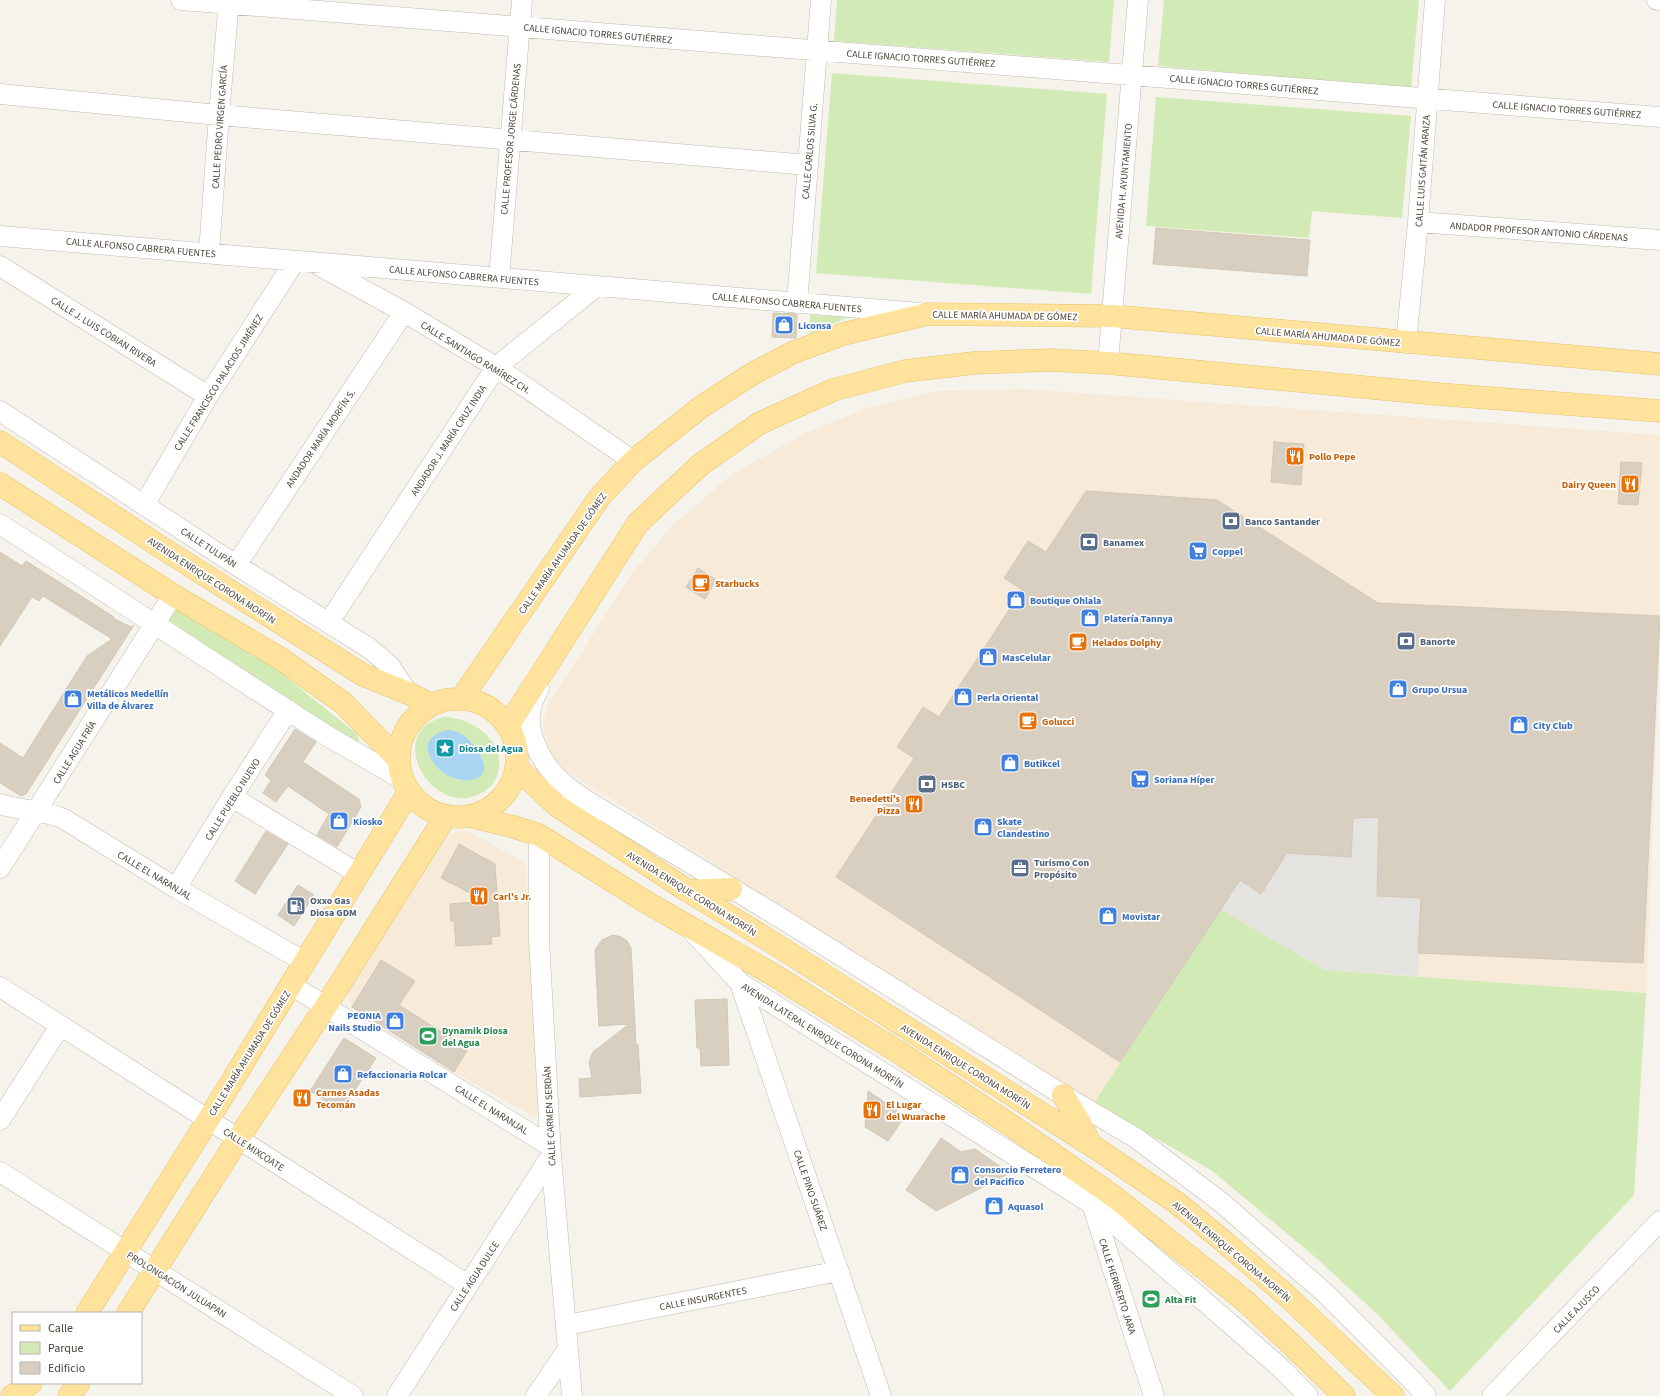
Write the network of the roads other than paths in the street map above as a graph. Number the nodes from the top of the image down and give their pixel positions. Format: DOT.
graph roads {
  1 [pos="181,0"];
  2 [pos="522,0"];
  3 [pos="822,0"];
  4 [pos="1138,0"];
  5 [pos="1435,0"];
  6 [pos="1657,0"];
  7 [pos="1660,0"];
  8 [pos="229,2"];
  9 [pos="519,27"];
  10 [pos="817,50"];
  11 [pos="1131,75"];
  12 [pos="0,94"];
  13 [pos="1427,98"];
  14 [pos="219,115"];
  15 [pos="1660,117"];
  16 [pos="510,140"];
  17 [pos="808,165"];
  18 [pos="1418,222"];
  19 [pos="0,236"];
  20 [pos="1660,240"];
  21 [pos="209,253"];
  22 [pos="304,261"];
  23 [pos="0,266"];
  24 [pos="499,278"];
  25 [pos="597,286"];
  26 [pos="797,303"];
  27 [pos="404,312"];
  28 [pos="928,314"];
  29 [pos="1112,316"];
  30 [pos="1406,343"];
  31 [pos="1108,363"];
  32 [pos="1660,364"];
  33 [pos="496,367"];
  34 [pos="208,396"];
  35 [pos="0,411"];
  36 [pos="1660,411"];
  37 [pos="0,442"];
  38 [pos="634,461"];
  39 [pos="0,484"];
  40 [pos="144,505"];
  41 [pos="0,524"];
  42 [pos="236,565"];
  43 [pos="173,595"];
  44 [pos="329,622"];
  45 [pos="154,625"];
  46 [pos="551,658"];
  47 [pos="408,693"];
  48 [pos="461,699"];
  49 [pos="432,705"];
  50 [pos="288,710"];
  51 [pos="508,726"];
  52 [pos="516,767"];
  53 [pos="403,777"];
  54 [pos="232,797"];
  55 [pos="589,802"];
  56 [pos="0,804"];
  57 [pos="556,806"];
  58 [pos="36,811"];
  59 [pos="446,816"];
  60 [pos="469,816"];
  61 [pos="539,835"];
  62 [pos="0,868"];
  63 [pos="359,874"];
  64 [pos="176,888"];
  65 [pos="732,889"];
  66 [pos="688,891"];
  67 [pos="688,927"];
  68 [pos="305,962"];
  69 [pos="740,983"];
  70 [pos="291,985"];
  71 [pos="0,987"];
  72 [pos="326,1006"];
  73 [pos="60,1026"];
  74 [pos="1063,1095"];
  75 [pos="0,1120"];
  76 [pos="208,1120"];
  77 [pos="238,1139"];
  78 [pos="1091,1145"];
  79 [pos="551,1151"];
  80 [pos="0,1172"];
  81 [pos="1083,1175"];
  82 [pos="1092,1204"];
  83 [pos="1660,1221"];
  84 [pos="126,1252"];
  85 [pos="155,1270"];
  86 [pos="838,1271"];
  87 [pos="468,1285"];
  88 [pos="88,1312"];
  89 [pos="129,1312"];
  90 [pos="567,1325"];
  91 [pos="568,1348"];
  92 [pos="30,1384"];
  93 [pos="78,1384"];
  94 [pos="12,1396"];
  95 [pos="69,1396"];
  96 [pos="353,1396"];
  97 [pos="397,1396"];
  98 [pos="536,1396"];
  99 [pos="572,1396"];
  100 [pos="881,1396"];
  101 [pos="1154,1396"];
  102 [pos="1308,1396"];
  103 [pos="1344,1396"];
  104 [pos="1393,1396"];
  105 [pos="1426,1396"];
  106 [pos="1492,1396"];
  1 -- 8 [label="street, CALLE IGNACIO TORRES GUTIÉRREZ"];
  2 -- 9 [label="street, CALLE PROFESOR JORGE CÁRDENAS"];
  3 -- 10 [label="street, CALLE CARLOS SILVA G."];
  4 -- 11 [label="street, AVENIDA H. AYUNTAMIENTO"];
  5 -- 13 [label="street, CALLE LUIS GAITÁN ARAIZA"];
  6 -- 7 [label="street"];
  8 -- 9 [label="street, CALLE IGNACIO TORRES GUTIÉRREZ"];
  8 -- 14 [label="street, CALLE PEDRO VIRGEN GARCÍA"];
  9 -- 10 [label="street, CALLE IGNACIO TORRES GUTIÉRREZ"];
  9 -- 16 [label="street, CALLE PROFESOR JORGE CÁRDENAS"];
  10 -- 11 [label="street, CALLE IGNACIO TORRES GUTIÉRREZ"];
  10 -- 17 [label="street, CALLE CARLOS SILVA G."];
  11 -- 13 [label="street, CALLE IGNACIO TORRES GUTIÉRREZ"];
  11 -- 29 [label="street, AVENIDA H. AYUNTAMIENTO"];
  12 -- 14 [label="street"];
  13 -- 15 [label="street, CALLE IGNACIO TORRES GUTIÉRREZ"];
  13 -- 18 [label="street, CALLE LUIS GAITÁN ARAIZA"];
  14 -- 16 [label="street"];
  14 -- 21 [label="street, CALLE PEDRO VIRGEN GARCÍA"];
  16 -- 17 [label="street"];
  16 -- 24 [label="street, CALLE PROFESOR JORGE CÁRDENAS"];
  17 -- 26 [label="street, CALLE CARLOS SILVA G."];
  18 -- 20 [label="street, ANDADOR PROFESOR ANTONIO CÁRDENAS"];
  18 -- 30 [label="street, CALLE LUIS GAITÁN ARAIZA"];
  19 -- 21 [label="street, CALLE ALFONSO CABRERA FUENTES"];
  21 -- 22 [label="street, CALLE ALFONSO CABRERA FUENTES"];
  22 -- 24 [label="street, CALLE ALFONSO CABRERA FUENTES"];
  22 -- 27 [label="street, CALLE SANTIAGO RAMÍREZ CH."];
  22 -- 34 [label="street, CALLE FRANCISCO PALACIOS JIMÉNEZ"];
  23 -- 34 [label="street, CALLE J. LUIS COBIAN RIVERA"];
  24 -- 25 [label="street, CALLE ALFONSO CABRERA FUENTES"];
  25 -- 26 [label="street, CALLE ALFONSO CABRERA FUENTES"];
  25 -- 33 [label="street, ANDADOR J. MARÍA CRUZ INDIA"];
  26 -- 28 [label="street, CALLE ALFONSO CABRERA FUENTES"];
  27 -- 33 [label="street, CALLE SANTIAGO RAMÍREZ CH."];
  27 -- 42 [label="street, ANDADOR MARÍA MORFÍN S."];
  28 -- 29 [label="main road, CALLE MARÍA AHUMADA DE GÓMEZ"];
  28 -- 38 [label="main road, CALLE MARÍA AHUMADA DE GÓMEZ"];
  29 -- 30 [label="main road, CALLE MARÍA AHUMADA DE GÓMEZ"];
  29 -- 31 [label="street, AVENIDA H. AYUNTAMIENTO"];
  30 -- 32 [label="main road, CALLE MARÍA AHUMADA DE GÓMEZ"];
  31 -- 36 [label="main road"];
  31 -- 46 [label="main road"];
  33 -- 38 [label="street, CALLE SANTIAGO RAMÍREZ CH."];
  33 -- 44 [label="street, ANDADOR J. MARÍA CRUZ INDIA"];
  34 -- 40 [label="street, CALLE FRANCISCO PALACIOS JIMÉNEZ"];
  35 -- 40 [label="street, CALLE TULIPÁN"];
  37 -- 47 [label="main road, AVENIDA ENRIQUE CORONA MORFÍN"];
  38 -- 48 [label="main road, CALLE MARÍA AHUMADA DE GÓMEZ"];
  39 -- 43 [label="main road"];
  40 -- 42 [label="street, CALLE TULIPÁN"];
  41 -- 45 [label="street"];
  42 -- 44 [label="street, CALLE TULIPÁN"];
  43 -- 45 [label="street, CALLE AGUA FRÍA"];
  43 -- 53 [label="main road"];
  44 -- 47 [label="street, CALLE TULIPÁN"];
  45 -- 50 [label="street"];
  45 -- 58 [label="street, CALLE AGUA FRÍA"];
  46 -- 51 [label="main road"];
  46 -- 55 [label="street"];
  47 -- 49 [label="main road, AVENIDA ENRIQUE CORONA MORFÍN"];
  48 -- 49 [label="main road"];
  48 -- 51 [label="main road"];
  49 -- 53 [label="main road"];
  50 -- 53 [label="street"];
  50 -- 54 [label="street, CALLE PUEBLO NUEVO"];
  51 -- 52 [label="main road"];
  52 -- 57 [label="main road, AVENIDA ENRIQUE CORONA MORFÍN"];
  52 -- 60 [label="main road"];
  53 -- 59 [label="main road"];
  53 -- 63 [label="main road, CALLE MARÍA AHUMADA DE GÓMEZ"];
  54 -- 63 [label="street"];
  54 -- 64 [label="street, CALLE PUEBLO NUEVO"];
  55 -- 57 [label="street"];
  55 -- 65 [label="street"];
  56 -- 58 [label="street, CALLE EL NARANJAL"];
  57 -- 66 [label="main road, AVENIDA ENRIQUE CORONA MORFÍN"];
  58 -- 62 [label="street, CALLE AGUA FRÍA"];
  58 -- 64 [label="street, CALLE EL NARANJAL"];
  59 -- 60 [label="main road"];
  59 -- 72 [label="main road"];
  60 -- 61 [label="main road"];
  61 -- 67 [label="main road"];
  61 -- 79 [label="street, CALLE CARMEN SERDÁN"];
  63 -- 68 [label="main road, CALLE MARÍA AHUMADA DE GÓMEZ"];
  64 -- 68 [label="street, CALLE EL NARANJAL"];
  65 -- 66 [label="main road"];
  65 -- 74 [label="street"];
  66 -- 78 [label="main road, AVENIDA ENRIQUE CORONA MORFÍN"];
  67 -- 69 [label="street, AVENIDA LATERAL ENRIQUE CORONA MORFÍN"];
  67 -- 81 [label="main road"];
  68 -- 70 [label="main road, CALLE MARÍA AHUMADA DE GÓMEZ"];
  69 -- 82 [label="street, AVENIDA LATERAL ENRIQUE CORONA MORFÍN"];
  69 -- 86 [label="street, CALLE PINO SUÁREZ"];
  70 -- 72 [label="street, CALLE EL NARANJAL"];
  70 -- 76 [label="main road, CALLE MARÍA AHUMADA DE GÓMEZ"];
  71 -- 73 [label="street, CALLE MIXCOATE"];
  72 -- 77 [label="main road"];
  72 -- 79 [label="street, CALLE EL NARANJAL"];
  73 -- 75 [label="street"];
  73 -- 76 [label="street, CALLE MIXCOATE"];
  74 -- 78 [label="main road"];
  74 -- 105 [label="street"];
  76 -- 77 [label="street, CALLE MIXCOATE"];
  76 -- 84 [label="main road, CALLE MARÍA AHUMADA DE GÓMEZ"];
  77 -- 85 [label="main road"];
  77 -- 87 [label="street, CALLE MIXCOATE"];
  78 -- 104 [label="main road, AVENIDA ENRIQUE CORONA MORFÍN"];
  79 -- 87 [label="street, CALLE AGUA DULCE"];
  79 -- 90 [label="street, CALLE CARMEN SERDÁN"];
  80 -- 84 [label="street, PROLONGACIÓN JULUAPAN"];
  81 -- 82 [label="street, CALLE HERIBERTO JARA"];
  81 -- 103 [label="main road"];
  82 -- 101 [label="street, CALLE HERIBERTO JARA"];
  82 -- 102 [label="street, AVENIDA LATERAL ENRIQUE CORONA MORFÍN"];
  83 -- 106 [label="street, CALLE AJUSCO"];
  84 -- 85 [label="street, PROLONGACIÓN JULUAPAN"];
  84 -- 88 [label="main road, CALLE MARÍA AHUMADA DE GÓMEZ"];
  85 -- 89 [label="main road"];
  85 -- 96 [label="street, PROLONGACIÓN JULUAPAN"];
  86 -- 90 [label="street, CALLE INSURGENTES"];
  86 -- 100 [label="street, CALLE PINO SUÁREZ"];
  87 -- 97 [label="street, CALLE AGUA DULCE"];
  90 -- 91 [label="street, CALLE CARMEN SERDÁN"];
  91 -- 98 [label="street"];
  91 -- 99 [label="street, CALLE CARMEN SERDÁN"];
  92 -- 94 [label="main road"];
  93 -- 95 [label="main road"];
}
